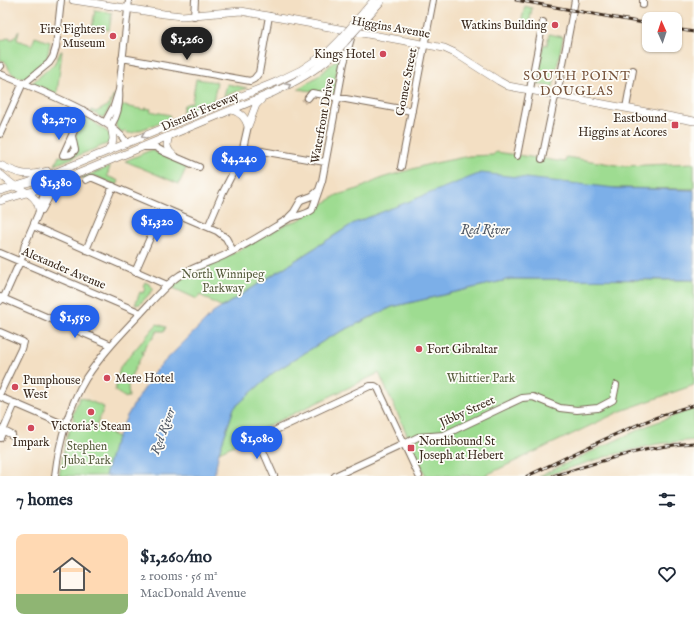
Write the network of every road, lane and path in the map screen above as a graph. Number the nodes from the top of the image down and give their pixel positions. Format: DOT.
graph roads {
  1 [pos="61,0"];
  2 [pos="73,0"];
  3 [pos="129,0"];
  4 [pos="195,0"];
  5 [pos="374,0"];
  6 [pos="382,0"];
  7 [pos="432,0"];
  8 [pos="575,0"];
  9 [pos="128,9"];
  10 [pos="194,16"];
  11 [pos="270,16"];
  12 [pos="543,22"];
  13 [pos="350,31"];
  14 [pos="424,45"];
  15 [pos="330,54"];
  16 [pos="122,58"];
  17 [pos="633,70"];
  18 [pos="0,74"];
  19 [pos="24,84"];
  20 [pos="530,91"];
  21 [pos="556,95"];
  22 [pos="264,97"];
  23 [pos="337,97"];
  24 [pos="308,98"];
  25 [pos="626,108"];
  26 [pos="83,110"];
  27 [pos="232,110"];
  28 [pos="412,111"];
  29 [pos="694,121"];
  30 [pos="109,126"];
  31 [pos="248,126"];
  32 [pos="0,134"];
  33 [pos="72,136"];
  34 [pos="169,136"];
  35 [pos="126,144"];
  36 [pos="145,146"];
  37 [pos="244,148"];
  38 [pos="108,151"];
  39 [pos="173,156"];
  40 [pos="517,156"];
  41 [pos="542,159"];
  42 [pos="80,162"];
  43 [pos="325,162"];
  44 [pos="0,165"];
  45 [pos="200,167"];
  46 [pos="401,167"];
  47 [pos="59,170"];
  48 [pos="88,170"];
  49 [pos="0,174"];
  50 [pos="86,180"];
  51 [pos="58,182"];
  52 [pos="15,186"];
  53 [pos="113,186"];
  54 [pos="46,187"];
  55 [pos="0,191"];
  56 [pos="318,192"];
  57 [pos="28,193"];
  58 [pos="305,198"];
  59 [pos="0,201"];
  60 [pos="298,204"];
  61 [pos="313,207"];
  62 [pos="163,208"];
  63 [pos="39,211"];
  64 [pos="307,213"];
  65 [pos="288,219"];
  66 [pos="33,226"];
  67 [pos="208,227"];
  68 [pos="86,250"];
  69 [pos="233,251"];
  70 [pos="0,253"];
  71 [pos="20,262"];
  72 [pos="135,272"];
  73 [pos="167,285"];
  74 [pos="1,299"];
  75 [pos="141,313"];
  76 [pos="0,332"];
  77 [pos="111,345"];
  78 [pos="616,385"];
  79 [pos="0,393"];
  80 [pos="0,397"];
  81 [pos="15,403"];
  82 [pos="65,425"];
  83 [pos="2,430"];
  84 [pos="12,435"];
  85 [pos="0,438"];
  86 [pos="404,444"];
  87 [pos="55,476"];
  88 [pos="274,476"];
  89 [pos="335,476"];
  90 [pos="419,476"];
  1 -- 19 [label="street"];
  2 -- 9 [label="main road, Higgins Avenue"];
  3 -- 9 [label="street"];
  4 -- 10 [label="street"];
  5 -- 15 [label="main road, Disraeli Freeway, bridge"];
  6 -- 15 [label="main road, Disraeli Freeway, bridge"];
  7 -- 14 [label="street, Gomez Street"];
  8 -- 21 [label="street"];
  9 -- 10 [label="main road, Higgins Avenue"];
  9 -- 16 [label="street"];
  10 -- 11 [label="main road, Higgins Avenue"];
  11 -- 13 [label="main road, Higgins Avenue"];
  11 -- 16 [label="street"];
  12 -- 20 [label="street"];
  13 -- 14 [label="main road, Higgins Avenue"];
  13 -- 23 [label="street, Waterfront Drive"];
  14 -- 20 [label="main road, Higgins Avenue"];
  14 -- 28 [label="street, Gomez Street"];
  22 -- 15 [label="main road, Disraeli Freeway, one-way"];
  15 -- 35 [label="main road, Disraeli Freeway, one-way"];
  16 -- 30 [label="street"];
  17 -- 25 [label="street"];
  18 -- 19 [label="street"];
  19 -- 26 [label="street"];
  19 -- 32 [label="street"];
  20 -- 21 [label="main road, Higgins Avenue"];
  20 -- 40 [label="street"];
  21 -- 25 [label="main road, Higgins Avenue"];
  21 -- 41 [label="street"];
  22 -- 27 [label="main road, Disraeli Freeway"];
  22 -- 31 [label="main road"];
  23 -- 24 [label="street"];
  23 -- 28 [label="street"];
  23 -- 43 [label="street, Waterfront Drive"];
  25 -- 29 [label="main road, Higgins Avenue"];
  26 -- 30 [label="street"];
  26 -- 33 [label="street"];
  27 -- 31 [label="main road"];
  27 -- 34 [label="main road, Disraeli Freeway"];
  28 -- 46 [label="street, Gomez Street"];
  30 -- 35 [label="street"];
  30 -- 38 [label="main road"];
  31 -- 37 [label="street"];
  34 -- 36 [label="main road, Disraeli Freeway"];
  34 -- 39 [label="main road"];
  35 -- 38 [label="main road, Disraeli Freeway"];
  35 -- 48 [label="main road"];
  36 -- 39 [label="street"];
  36 -- 48 [label="main road, Disraeli Freeway"];
  37 -- 43 [label="street"];
  37 -- 67 [label="street"];
  38 -- 42 [label="main road, Disraeli Freeway"];
  39 -- 45 [label="street"];
  42 -- 44 [label="main road"];
  42 -- 47 [label="main road, Disraeli Freeway"];
  43 -- 56 [label="street, Waterfront Drive"];
  47 -- 52 [label="main road, Disraeli Freeway"];
  47 -- 54 [label="main road"];
  48 -- 51 [label="main road, Disraeli Freeway"];
  49 -- 52 [label="main road"];
  50 -- 53 [label="street"];
  51 -- 54 [label="main road, Disraeli Freeway"];
  51 -- 63 [label="street"];
  52 -- 55 [label="main road, Disraeli Freeway"];
  52 -- 57 [label="main road"];
  53 -- 62 [label="street"];
  53 -- 68 [label="street"];
  54 -- 57 [label="main road, Disraeli Freeway"];
  54 -- 63 [label="street"];
  56 -- 58 [label="street, Waterfront Drive"];
  56 -- 61 [label="street, Waterfront Drive"];
  57 -- 59 [label="main road, Disraeli Freeway"];
  57 -- 63 [label="main road"];
  58 -- 60 [label="street, Waterfront Drive"];
  58 -- 61 [label="street"];
  60 -- 64 [label="street"];
  60 -- 65 [label="street, Waterfront Drive"];
  61 -- 64 [label="street, Waterfront Drive"];
  62 -- 67 [label="street"];
  62 -- 72 [label="street"];
  63 -- 66 [label="street"];
  64 -- 65 [label="street, Waterfront Drive"];
  65 -- 69 [label="street, Waterfront Drive"];
  66 -- 68 [label="street"];
  66 -- 71 [label="street"];
  67 -- 69 [label="street"];
  68 -- 72 [label="street"];
  69 -- 73 [label="street, Waterfront Drive"];
  70 -- 71 [label="street, Alexander Avenue"];
  71 -- 74 [label="street"];
  71 -- 75 [label="street, Alexander Avenue"];
  72 -- 73 [label="street"];
  73 -- 75 [label="street, Waterfront Drive"];
  74 -- 77 [label="street"];
  75 -- 77 [label="street, Waterfront Drive"];
  76 -- 79 [label="street"];
  77 -- 82 [label="street, Waterfront Drive"];
  78 -- 86 [label="street, Jibby Street"];
  80 -- 81 [label="street"];
  81 -- 82 [label="street"];
  81 -- 83 [label="street"];
  82 -- 87 [label="street, Waterfront Drive"];
  83 -- 84 [label="street"];
  83 -- 85 [label="street"];
  86 -- 88 [label="street"];
  86 -- 89 [label="street"];
  86 -- 90 [label="street"];
}
